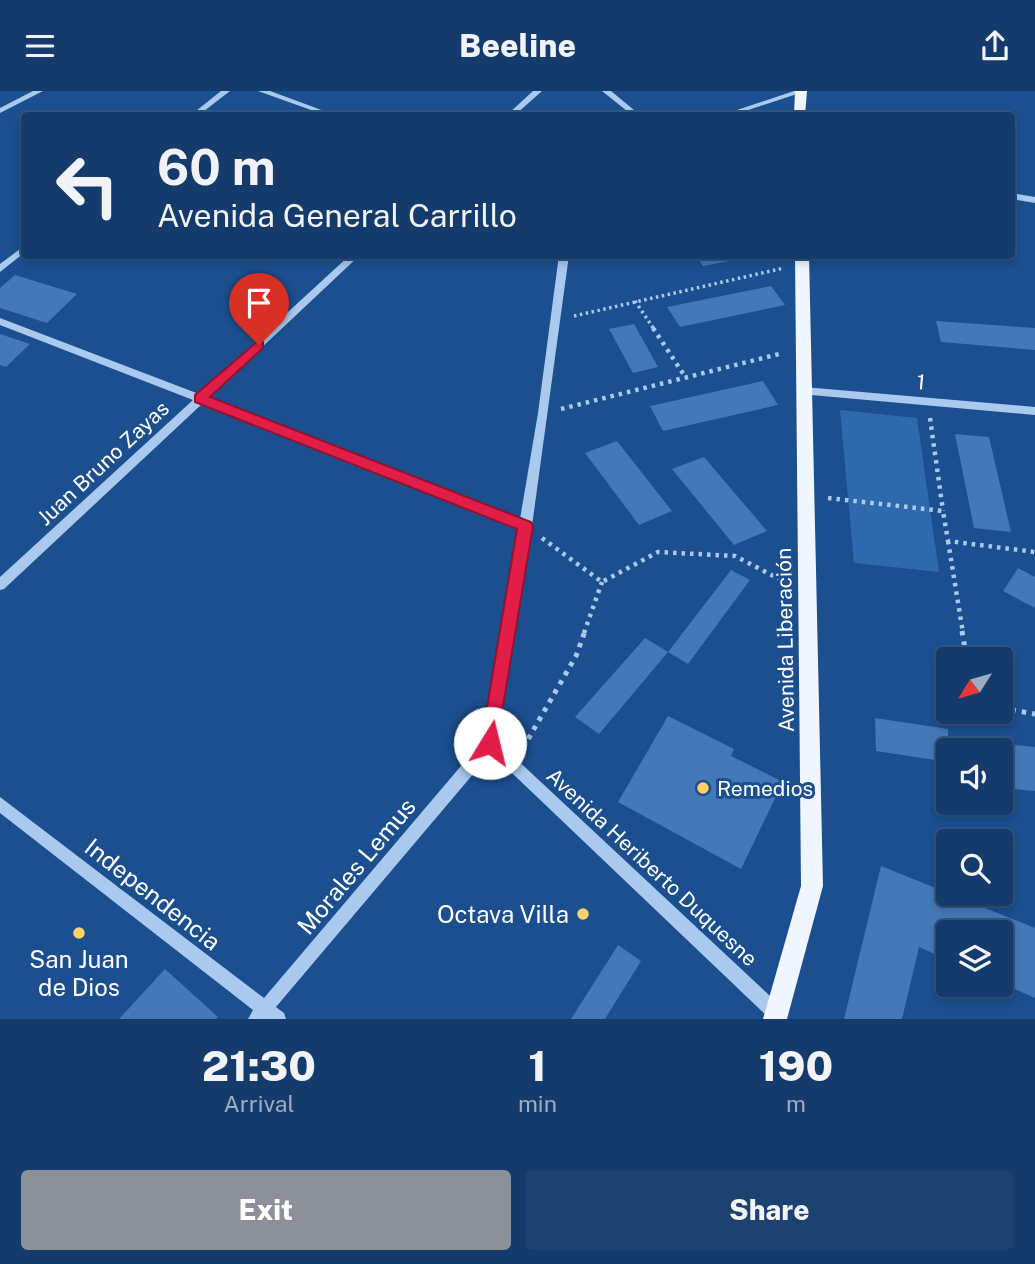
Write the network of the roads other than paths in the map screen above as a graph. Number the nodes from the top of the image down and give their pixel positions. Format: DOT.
graph roads {
  1 [pos="39,91"];
  2 [pos="226,91"];
  3 [pos="262,91"];
  4 [pos="538,91"];
  5 [pos="606,91"];
  6 [pos="800,92"];
  7 [pos="0,111"];
  8 [pos="199,112"];
  9 [pos="322,112"];
  10 [pos="514,112"];
  11 [pos="632,112"];
  12 [pos="736,112"];
  13 [pos="800,112"];
  14 [pos="1015,197"];
  15 [pos="1035,200"];
  16 [pos="21,252"];
  17 [pos="352,259"];
  18 [pos="564,259"];
  19 [pos="802,260"];
  20 [pos="0,269"];
  21 [pos="0,321"];
  22 [pos="804,391"];
  23 [pos="200,398"];
  24 [pos="1035,411"];
  25 [pos="526,526"];
  26 [pos="0,585"];
  27 [pos="490,743"];
  28 [pos="0,804"];
  29 [pos="266,1016"];
  30 [pos="776,1016"];
  1 -- 7 [label="street"];
  2 -- 8 [label="street"];
  3 -- 9 [label="street"];
  4 -- 10 [label="street"];
  5 -- 11 [label="street"];
  6 -- 12 [label="street"];
  6 -- 13 [label="main road"];
  14 -- 15 [label="street"];
  16 -- 20 [label="street"];
  17 -- 23 [label="street, Juan Bruno Zayas"];
  18 -- 25 [label="street"];
  19 -- 22 [label="main road, Avenida Liberación"];
  21 -- 23 [label="street"];
  22 -- 24 [label="street, 1"];
  22 -- 30 [label="main road, Avenida Liberación"];
  23 -- 25 [label="street"];
  23 -- 26 [label="street, Juan Bruno Zayas"];
  25 -- 27 [label="street"];
  27 -- 29 [label="street, Morales Lemus"];
  27 -- 30 [label="street, Avenida Heriberto Duquesne"];
  28 -- 29 [label="street, Independencia"];
}
